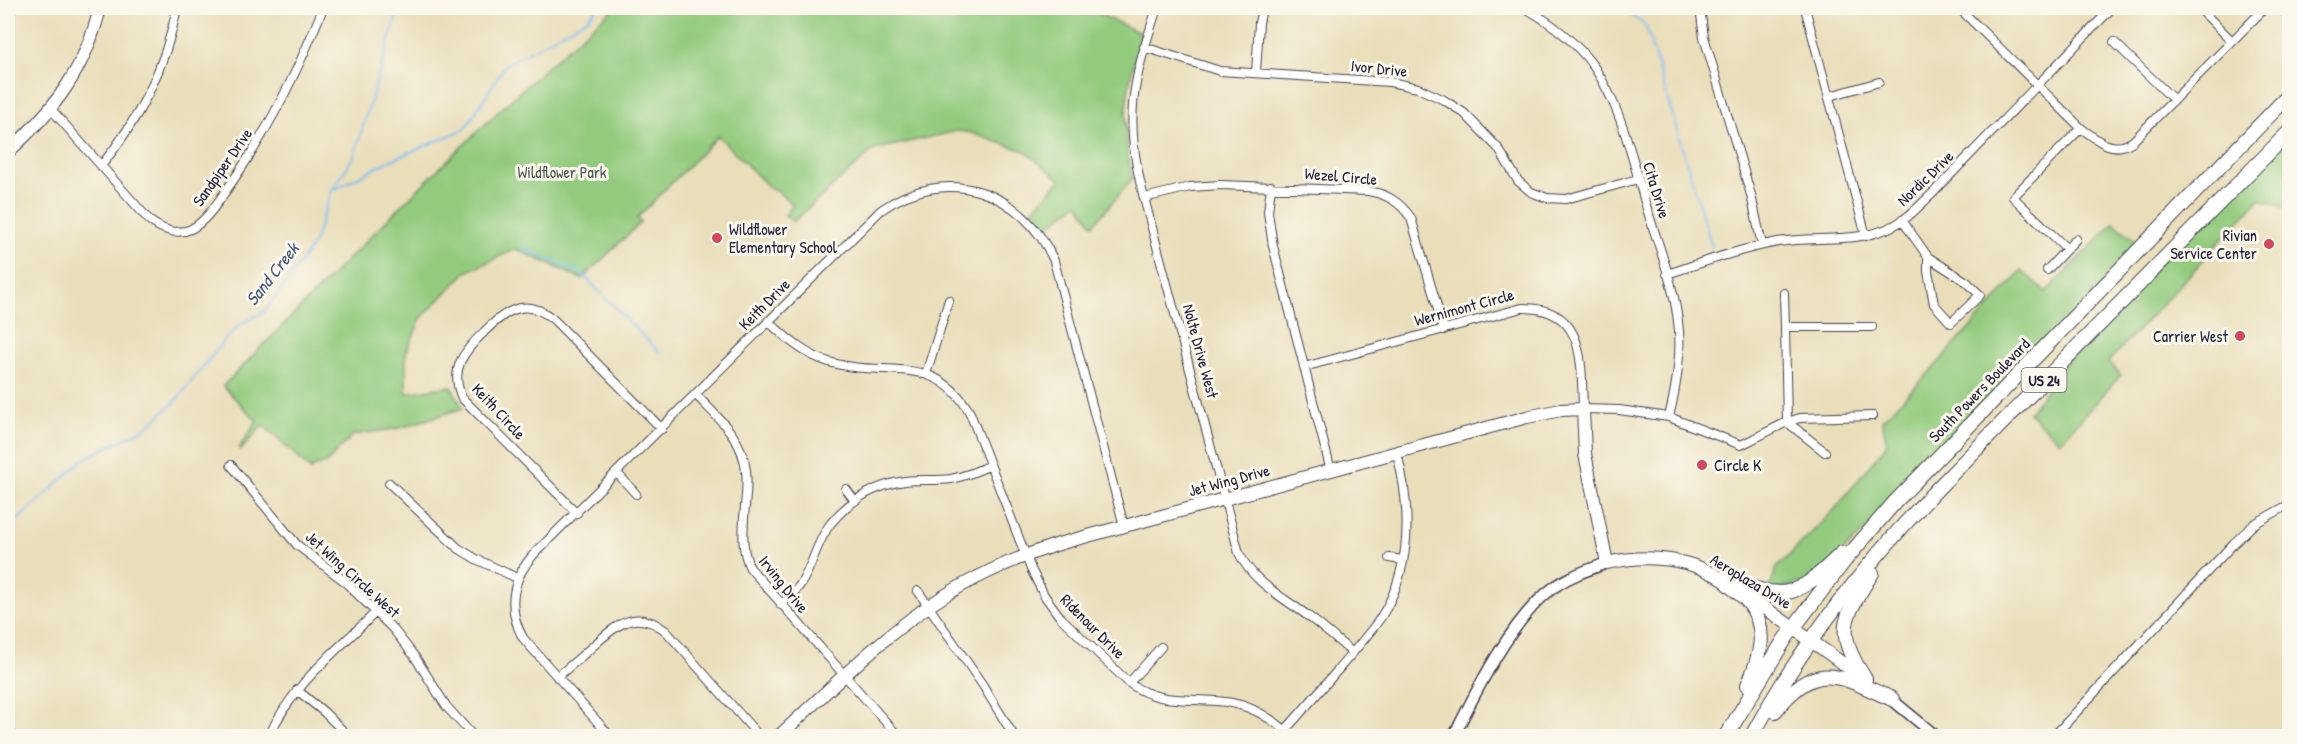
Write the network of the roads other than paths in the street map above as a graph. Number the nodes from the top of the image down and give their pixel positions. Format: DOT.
graph roads {
  1 [pos="100,8"];
  2 [pos="177,8"];
  3 [pos="323,8"];
  4 [pos="1156,8"];
  5 [pos="1262,8"];
  6 [pos="1525,8"];
  7 [pos="1700,8"];
  8 [pos="1805,8"];
  9 [pos="2112,8"];
  10 [pos="2199,8"];
  11 [pos="2265,8"];
  12 [pos="1964,9"];
  13 [pos="2232,41"];
  14 [pos="2114,42"];
  15 [pos="1144,47"];
  16 [pos="1256,74"];
  17 [pos="1879,82"];
  18 [pos="2037,85"];
  19 [pos="2289,94"];
  20 [pos="1830,96"];
  21 [pos="2174,100"];
  22 [pos="51,109"];
  23 [pos="2080,128"];
  24 [pos="2289,130"];
  25 [pos="8,152"];
  26 [pos="102,166"];
  27 [pos="1638,179"];
  28 [pos="1270,186"];
  29 [pos="1144,198"];
  30 [pos="1902,220"];
  31 [pos="182,231"];
  32 [pos="1866,236"];
  33 [pos="2076,238"];
  34 [pos="183,243"];
  35 [pos="1762,245"];
  36 [pos="2067,249"];
  37 [pos="1929,257"];
  38 [pos="2047,270"];
  39 [pos="1667,273"];
  40 [pos="1784,292"];
  41 [pos="949,300"];
  42 [pos="768,321"];
  43 [pos="1785,327"];
  44 [pos="1872,327"];
  45 [pos="1444,330"];
  46 [pos="1304,367"];
  47 [pos="926,374"];
  48 [pos="695,394"];
  49 [pos="1583,409"];
  50 [pos="1873,416"];
  51 [pos="1670,417"];
  52 [pos="1787,422"];
  53 [pos="662,429"];
  54 [pos="1825,452"];
  55 [pos="1397,453"];
  56 [pos="231,465"];
  57 [pos="990,465"];
  58 [pos="1330,471"];
  59 [pos="617,473"];
  60 [pos="389,483"];
  61 [pos="846,489"];
  62 [pos="636,494"];
  63 [pos="1224,498"];
  64 [pos="855,501"];
  65 [pos="1895,502"];
  66 [pos="2289,504"];
  67 [pos="1920,507"];
  68 [pos="577,513"];
  69 [pos="1124,526"];
  70 [pos="1026,555"];
  71 [pos="1389,558"];
  72 [pos="1403,560"];
  73 [pos="1607,563"];
  74 [pos="517,578"];
  75 [pos="1722,578"];
  76 [pos="918,591"];
  77 [pos="782,605"];
  78 [pos="929,606"];
  79 [pos="376,612"];
  80 [pos="1794,627"];
  81 [pos="1812,641"];
  82 [pos="1161,647"];
  83 [pos="1353,653"];
  84 [pos="557,677"];
  85 [pos="844,677"];
  86 [pos="1865,679"];
  87 [pos="1129,682"];
  88 [pos="297,690"];
  89 [pos="1892,699"];
  90 [pos="1285,734"];
  91 [pos="269,736"];
  92 [pos="348,736"];
  93 [pos="473,736"];
  94 [pos="610,736"];
  95 [pos="759,736"];
  96 [pos="779,736"];
  97 [pos="898,736"];
  98 [pos="1014,736"];
  99 [pos="1454,736"];
  100 [pos="1726,736"];
  101 [pos="1754,736"];
  102 [pos="1936,736"];
  103 [pos="2054,736"];
  1 -- 22 [label="main road"];
  2 -- 26 [label="street"];
  3 -- 31 [label="street, Sandpiper Drive"];
  4 -- 15 [label="street, Nolte Drive West"];
  5 -- 16 [label="street"];
  6 -- 27 [label="street, Cita Drive"];
  7 -- 35 [label="street"];
  8 -- 20 [label="street"];
  9 -- 18 [label="street, Nordic Drive"];
  10 -- 13 [label="street"];
  11 -- 13 [label="street"];
  12 -- 18 [label="street"];
  13 -- 21 [label="street"];
  14 -- 21 [label="street"];
  15 -- 16 [label="street, Ivor Drive"];
  15 -- 29 [label="street, Nolte Drive West"];
  16 -- 27 [label="street, Ivor Drive"];
  17 -- 20 [label="street"];
  18 -- 23 [label="street"];
  18 -- 30 [label="street, Nordic Drive"];
  19 -- 65 [label="highway, South Powers Boulevard / US 24"];
  20 -- 32 [label="street"];
  21 -- 23 [label="street"];
  22 -- 25 [label="main road"];
  22 -- 26 [label="street"];
  23 -- 36 [label="street"];
  24 -- 67 [label="highway, US 24"];
  26 -- 31 [label="street"];
  27 -- 39 [label="street, Cita Drive"];
  28 -- 29 [label="street, Wezel Circle"];
  28 -- 45 [label="street, Wezel Circle"];
  28 -- 46 [label="street"];
  29 -- 63 [label="street, Nolte Drive West"];
  30 -- 32 [label="street, Nordic Drive"];
  30 -- 37 [label="street"];
  31 -- 34 [label="street"];
  32 -- 35 [label="street, Nordic Drive"];
  33 -- 36 [label="street"];
  35 -- 39 [label="street, Nordic Drive"];
  36 -- 38 [label="street"];
  37 -- 37 [label="street"];
  39 -- 51 [label="street, Cita Drive"];
  40 -- 43 [label="street"];
  41 -- 47 [label="street"];
  42 -- 47 [label="street, Ridenour Drive"];
  42 -- 48 [label="street, Keith Drive"];
  42 -- 69 [label="street, Keith Drive"];
  43 -- 44 [label="street"];
  43 -- 52 [label="street"];
  45 -- 46 [label="street, Wernimont Circle"];
  45 -- 49 [label="street, Wernimont Circle"];
  46 -- 58 [label="street"];
  47 -- 57 [label="street, Ridenour Drive"];
  48 -- 53 [label="street, Keith Drive"];
  48 -- 77 [label="street, Irving Drive"];
  49 -- 51 [label="street, Jet Wing Drive"];
  49 -- 55 [label="main road, Jet Wing Drive"];
  49 -- 73 [label="main road, Wernimont Circle"];
  50 -- 52 [label="street"];
  51 -- 52 [label="street, Jet Wing Drive"];
  52 -- 54 [label="street"];
  53 -- 59 [label="street, Keith Drive"];
  53 -- 68 [label="street, Keith Circle"];
  55 -- 58 [label="main road, Jet Wing Drive"];
  55 -- 72 [label="street"];
  56 -- 79 [label="street, Jet Wing Circle West"];
  57 -- 64 [label="street"];
  57 -- 70 [label="street, Ridenour Drive"];
  58 -- 63 [label="main road, Jet Wing Drive"];
  59 -- 62 [label="street"];
  59 -- 68 [label="street, Keith Drive"];
  60 -- 74 [label="street"];
  61 -- 64 [label="street"];
  63 -- 69 [label="main road, Jet Wing Drive"];
  63 -- 83 [label="street, Nolte Drive West"];
  64 -- 77 [label="street"];
  65 -- 75 [label="highway"];
  65 -- 80 [label="highway, South Powers Boulevard / US 24"];
  66 -- 103 [label="street"];
  67 -- 81 [label="highway, US 24"];
  67 -- 86 [label="highway"];
  68 -- 74 [label="street, Keith Drive"];
  69 -- 70 [label="main road, Jet Wing Drive"];
  70 -- 78 [label="main road, Jet Wing Drive"];
  70 -- 87 [label="street, Ridenour Drive"];
  71 -- 72 [label="street"];
  72 -- 83 [label="street"];
  73 -- 75 [label="main road, Aeroplaza Drive"];
  73 -- 99 [label="street, Aeroplaza Drive"];
  74 -- 84 [label="street, Keith Drive"];
  75 -- 80 [label="main road, Aeroplaza Drive"];
  75 -- 100 [label="highway"];
  76 -- 78 [label="street"];
  77 -- 85 [label="street, Irving Drive"];
  78 -- 85 [label="main road, Jet Wing Drive"];
  78 -- 98 [label="street"];
  79 -- 88 [label="street"];
  79 -- 93 [label="street, Jet Wing Circle West"];
  80 -- 81 [label="main road, Aeroplaza Drive"];
  80 -- 100 [label="highway, South Powers Boulevard / US 24"];
  81 -- 86 [label="main road, Aeroplaza Drive"];
  81 -- 101 [label="highway, US 24"];
  82 -- 87 [label="street"];
  83 -- 90 [label="street"];
  84 -- 94 [label="street, Keith Drive"];
  84 -- 95 [label="street"];
  85 -- 96 [label="main road, Jet Wing Drive"];
  85 -- 97 [label="street, Irving Drive"];
  86 -- 89 [label="street, Aeroplaza Drive"];
  87 -- 90 [label="street, Ridenour Drive"];
  88 -- 91 [label="street"];
  88 -- 92 [label="street"];
  89 -- 101 [label="highway"];
  89 -- 102 [label="street, Aeroplaza Drive"];
}
